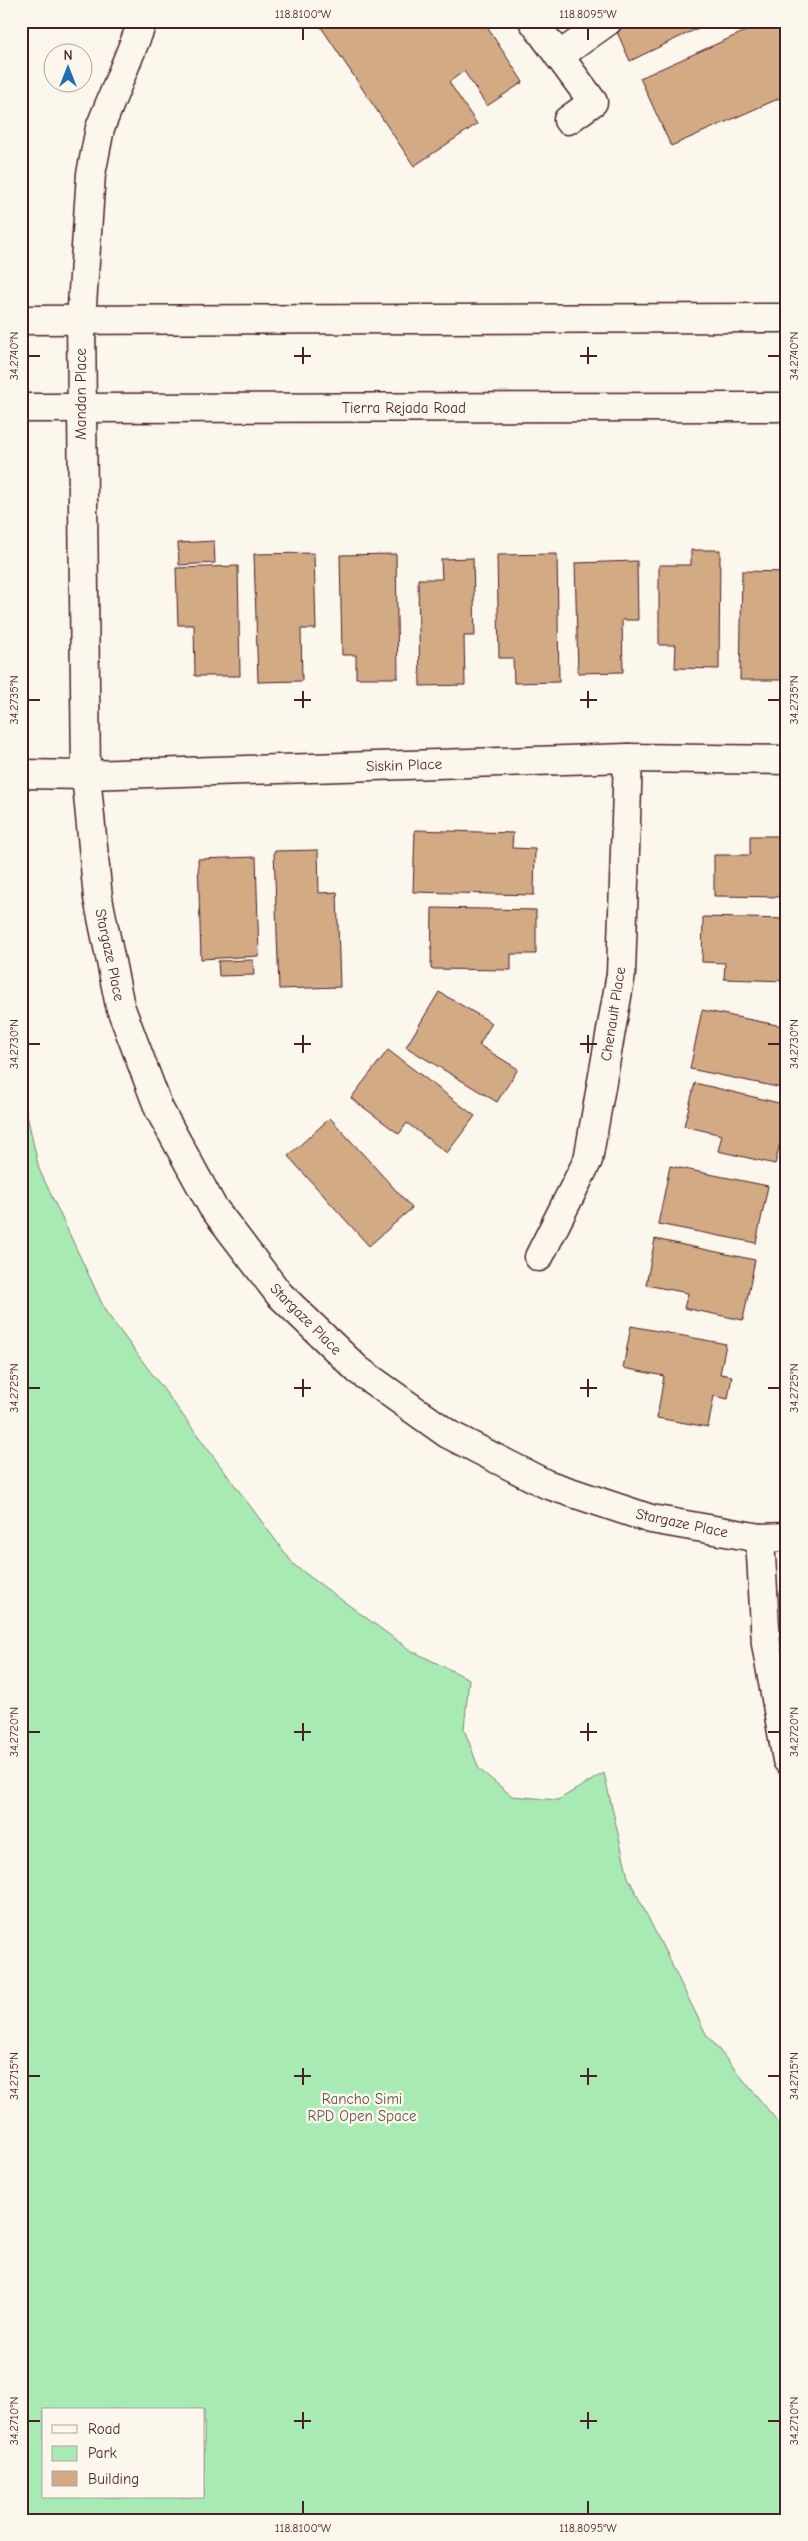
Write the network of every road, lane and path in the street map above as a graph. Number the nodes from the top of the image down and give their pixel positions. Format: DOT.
graph roads {
  1 [pos="143,21"];
  2 [pos="533,21"];
  3 [pos="608,21"];
  4 [pos="559,56"];
  5 [pos="568,120"];
  6 [pos="787,318"];
  7 [pos="21,320"];
  8 [pos="81,320"];
  9 [pos="787,407"];
  10 [pos="21,408"];
  11 [pos="82,408"];
  12 [pos="628,758"];
  13 [pos="787,760"];
  14 [pos="21,774"];
  15 [pos="86,775"];
  16 [pos="539,1257"];
  17 [pos="787,1537"];
  18 [pos="760,1538"];
  19 [pos="787,1760"];
  1 -- 8 [label="street, Mandan Place"];
  2 -- 4 [label="street"];
  3 -- 4 [label="street"];
  4 -- 5 [label="street"];
  6 -- 8 [label="street"];
  7 -- 8 [label="street"];
  8 -- 11 [label="street, Mandan Place"];
  9 -- 11 [label="street, Tierra Rejada Road"];
  10 -- 11 [label="street, Tierra Rejada Road"];
  11 -- 15 [label="street, Mandan Place"];
  12 -- 13 [label="street, Siskin Place"];
  12 -- 15 [label="street, Siskin Place"];
  12 -- 16 [label="street, Chenault Place"];
  14 -- 15 [label="street, Siskin Place"];
  15 -- 18 [label="street, Stargaze Place"];
  17 -- 18 [label="street, Stargaze Place"];
  18 -- 19 [label="street"];
}
